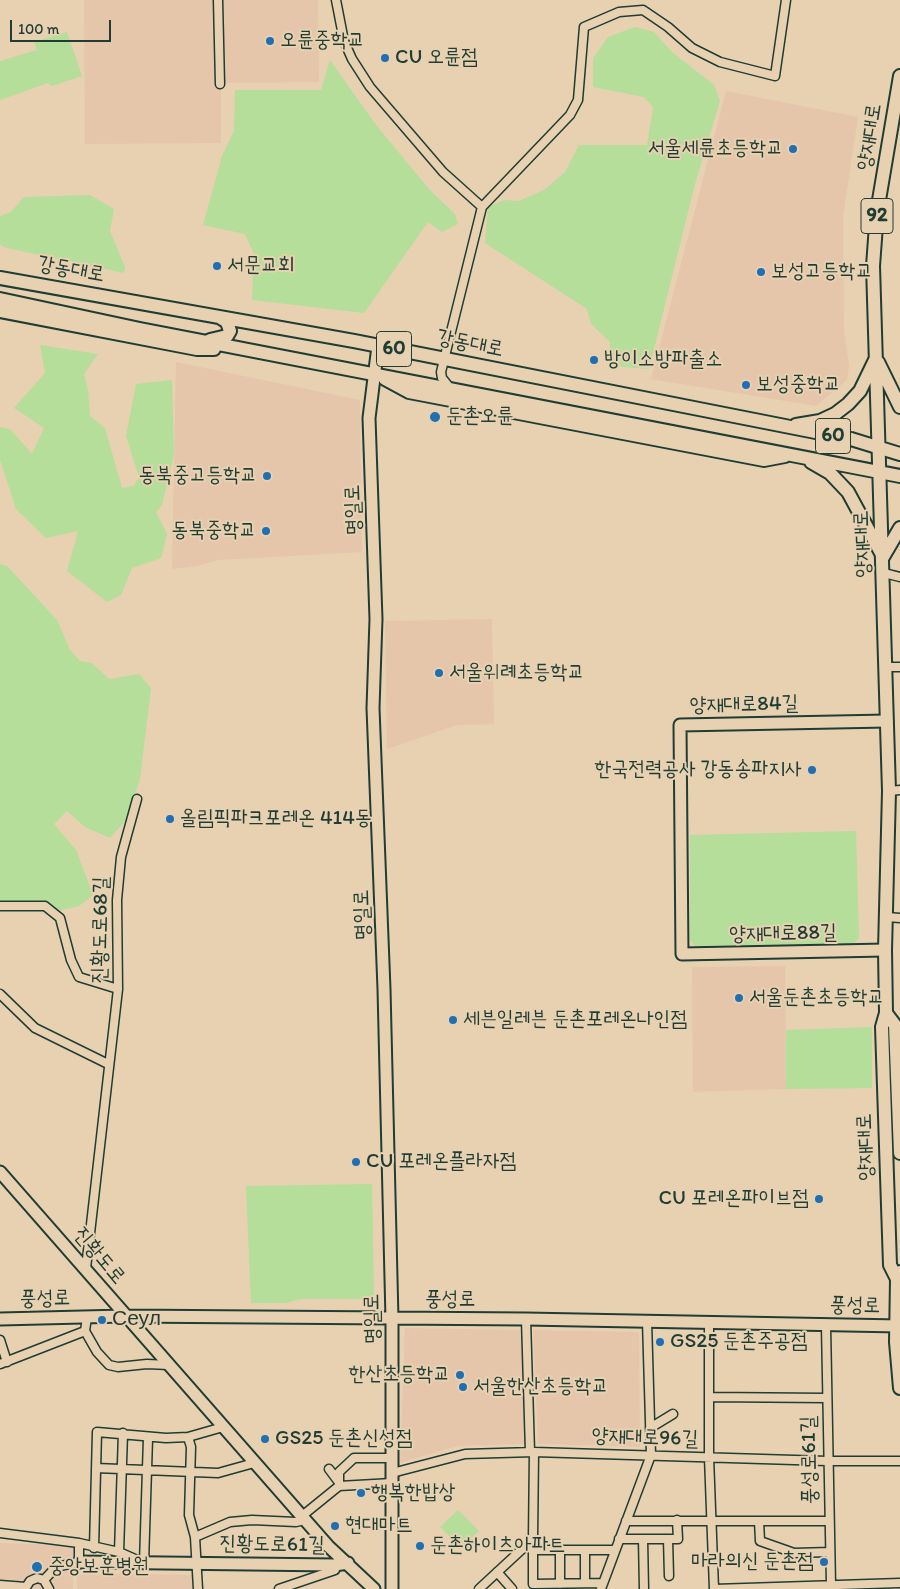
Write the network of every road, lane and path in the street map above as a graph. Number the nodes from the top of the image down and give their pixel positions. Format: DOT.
graph roads {
  1 [pos="218,0"];
  2 [pos="336,0"];
  3 [pos="786,0"];
  4 [pos="900,76"];
  5 [pos="220,84"];
  6 [pos="482,207"];
  7 [pos="0,278"];
  8 [pos="0,299"];
  9 [pos="0,311"];
  10 [pos="217,316"];
  11 [pos="202,341"];
  12 [pos="378,346"];
  13 [pos="247,349"];
  14 [pos="876,358"];
  15 [pos="445,360"];
  16 [pos="374,373"];
  17 [pos="451,389"];
  18 [pos="900,407"];
  19 [pos="787,426"];
  20 [pos="879,448"];
  21 [pos="900,454"];
  22 [pos="794,455"];
  23 [pos="880,472"];
  24 [pos="900,476"];
  25 [pos="900,528"];
  26 [pos="883,557"];
  27 [pos="884,573"];
  28 [pos="900,577"];
  29 [pos="886,667"];
  30 [pos="900,667"];
  31 [pos="887,721"];
  32 [pos="894,790"];
  33 [pos="137,799"];
  34 [pos="0,906"];
  35 [pos="887,918"];
  36 [pos="900,918"];
  37 [pos="885,950"];
  38 [pos="682,954"];
  39 [pos="118,989"];
  40 [pos="0,994"];
  41 [pos="886,1013"];
  42 [pos="898,1040"];
  43 [pos="108,1064"];
  44 [pos="900,1153"];
  45 [pos="0,1172"];
  46 [pos="86,1268"];
  47 [pos="898,1275"];
  48 [pos="107,1294"];
  49 [pos="104,1316"];
  50 [pos="124,1316"];
  51 [pos="87,1317"];
  52 [pos="0,1319"];
  53 [pos="392,1319"];
  54 [pos="526,1319"];
  55 [pos="647,1321"];
  56 [pos="709,1322"];
  57 [pos="826,1325"];
  58 [pos="898,1326"];
  59 [pos="85,1331"];
  60 [pos="0,1340"];
  61 [pos="4,1363"];
  62 [pos="169,1366"];
  63 [pos="900,1388"];
  64 [pos="709,1398"];
  65 [pos="826,1398"];
  66 [pos="673,1414"];
  67 [pos="223,1427"];
  68 [pos="650,1428"];
  69 [pos="123,1433"];
  70 [pos="188,1437"];
  71 [pos="148,1438"];
  72 [pos="532,1452"];
  73 [pos="651,1455"];
  74 [pos="709,1457"];
  75 [pos="392,1458"];
  76 [pos="827,1461"];
  77 [pos="900,1461"];
  78 [pos="254,1463"];
  79 [pos="96,1468"];
  80 [pos="121,1469"];
  81 [pos="329,1469"];
  82 [pos="147,1470"];
  83 [pos="190,1472"];
  84 [pos="392,1478"];
  85 [pos="338,1483"];
  86 [pos="304,1518"];
  87 [pos="678,1520"];
  88 [pos="711,1520"];
  89 [pos="626,1521"];
  90 [pos="759,1521"];
  91 [pos="829,1521"];
  92 [pos="0,1533"];
  93 [pos="195,1537"];
  94 [pos="534,1539"];
  95 [pos="620,1539"];
  96 [pos="644,1539"];
  97 [pos="668,1539"];
  98 [pos="79,1543"];
  99 [pos="328,1546"];
  100 [pos="94,1548"];
  101 [pos="533,1550"];
  102 [pos="560,1550"];
  103 [pos="585,1550"];
  104 [pos="615,1550"];
  105 [pos="119,1552"];
  106 [pos="830,1552"];
  107 [pos="79,1562"];
  108 [pos="144,1563"];
  109 [pos="196,1563"];
  110 [pos="348,1564"];
  111 [pos="303,1565"];
  112 [pos="335,1565"];
  113 [pos="497,1572"];
  114 [pos="669,1576"];
  115 [pos="44,1580"];
  116 [pos="900,1583"];
  117 [pos="560,1584"];
  118 [pos="585,1584"];
  119 [pos="0,1585"];
  120 [pos="831,1585"];
  121 [pos="543,1586"];
  122 [pos="602,1586"];
  123 [pos="26,1588"];
  124 [pos="770,1588"];
  125 [pos="49,1589"];
  126 [pos="198,1589"];
  127 [pos="280,1589"];
  128 [pos="374,1589"];
  129 [pos="392,1589"];
  130 [pos="479,1589"];
  131 [pos="512,1589"];
  132 [pos="644,1589"];
  133 [pos="714,1589"];
  1 -- 5 [label="street"];
  2 -- 6 [label="street"];
  3 -- 6 [label="street"];
  4 -- 14 [label="main road, 양재대로 / 92"];
  6 -- 15 [label="street"];
  7 -- 10 [label="main road, 강동대로 / 60"];
  8 -- 11 [label="main road, 강동대로 / 60"];
  9 -- 13 [label="main road"];
  10 -- 11 [label="main road"];
  10 -- 12 [label="main road, 강동대로 / 60"];
  11 -- 13 [label="main road, 강동대로 / 60"];
  12 -- 15 [label="main road, 강동대로 / 60"];
  12 -- 16 [label="main road, 명일로"];
  13 -- 16 [label="main road, 강동대로 / 60"];
  14 -- 18 [label="main road"];
  14 -- 19 [label="main road"];
  14 -- 20 [label="main road, 양재대로 / 92"];
  15 -- 17 [label="street"];
  15 -- 19 [label="main road, 강동대로 / 60"];
  16 -- 17 [label="main road, 강동대로 / 60"];
  16 -- 22 [label="main road"];
  16 -- 53 [label="main road, 명일로"];
  17 -- 22 [label="main road, 강동대로 / 60"];
  19 -- 20 [label="main road, 강동대로 / 60"];
  20 -- 21 [label="main road, 강동대로 / 60"];
  20 -- 23 [label="main road, 양재대로 / 92"];
  22 -- 23 [label="main road, 강동대로 / 60"];
  22 -- 26 [label="main road"];
  23 -- 24 [label="main road, 강동대로 / 60"];
  23 -- 26 [label="main road, 양재대로 / 92"];
  25 -- 26 [label="main road"];
  26 -- 27 [label="main road, 양재대로 / 92"];
  27 -- 28 [label="street"];
  27 -- 29 [label="main road, 양재대로 / 92"];
  29 -- 30 [label="street"];
  29 -- 31 [label="main road, 양재대로 / 92"];
  31 -- 32 [label="main road, 양재대로 / 92"];
  31 -- 38 [label="main road, 양재대로84길"];
  32 -- 35 [label="main road, 양재대로 / 92"];
  33 -- 39 [label="street, 진황도로68길"];
  34 -- 39 [label="street"];
  35 -- 36 [label="street"];
  35 -- 37 [label="main road, 양재대로 / 92"];
  37 -- 38 [label="main road, 양재대로88길"];
  37 -- 41 [label="main road, 양재대로 / 92"];
  39 -- 43 [label="street, 진황도로68길"];
  40 -- 43 [label="street"];
  41 -- 42 [label="main road, 양재대로 / 92"];
  41 -- 47 [label="main road, 양재대로 / 92"];
  42 -- 44 [label="main road, 양재대로 / 92"];
  43 -- 46 [label="street, 진황도로68길"];
  45 -- 46 [label="main road, 진황도로"];
  46 -- 48 [label="main road, 진황도로"];
  47 -- 58 [label="main road, 양재대로 / 92"];
  48 -- 49 [label="main road"];
  48 -- 50 [label="main road, 진황도로"];
  49 -- 50 [label="main road, 풍성로"];
  49 -- 51 [label="main road, 풍성로"];
  50 -- 53 [label="main road, 풍성로"];
  50 -- 62 [label="main road, 진황도로"];
  51 -- 52 [label="main road, 풍성로"];
  51 -- 59 [label="street"];
  53 -- 54 [label="main road, 풍성로"];
  53 -- 75 [label="main road, 명일로"];
  54 -- 55 [label="main road, 풍성로"];
  54 -- 72 [label="street"];
  55 -- 56 [label="main road, 풍성로"];
  55 -- 68 [label="street"];
  56 -- 57 [label="main road, 풍성로"];
  56 -- 64 [label="street"];
  57 -- 58 [label="main road, 풍성로"];
  57 -- 65 [label="street, 풍성로61길"];
  58 -- 63 [label="main road, 양재대로 / 92"];
  59 -- 61 [label="street"];
  59 -- 62 [label="street"];
  60 -- 61 [label="street"];
  62 -- 67 [label="main road, 진황도로"];
  64 -- 65 [label="street, 풍성로61길"];
  64 -- 74 [label="street"];
  65 -- 76 [label="street, 풍성로61길"];
  66 -- 68 [label="street"];
  67 -- 70 [label="street"];
  67 -- 78 [label="main road, 진황도로"];
  68 -- 73 [label="street"];
  69 -- 71 [label="street"];
  69 -- 79 [label="street"];
  69 -- 80 [label="street"];
  70 -- 71 [label="street"];
  70 -- 83 [label="street, 진황도로61길"];
  71 -- 82 [label="street"];
  72 -- 73 [label="street, 양재대로96길"];
  72 -- 84 [label="street, 양재대로96길"];
  72 -- 94 [label="street"];
  73 -- 74 [label="street, 양재대로96길"];
  73 -- 89 [label="street"];
  74 -- 76 [label="street, 양재대로96길"];
  74 -- 88 [label="street"];
  75 -- 84 [label="main road, 명일로"];
  75 -- 85 [label="street"];
  76 -- 77 [label="street, 양재대로96길"];
  76 -- 91 [label="street, 풍성로61길"];
  78 -- 83 [label="street"];
  78 -- 86 [label="main road, 진황도로"];
  79 -- 80 [label="street"];
  79 -- 100 [label="street"];
  80 -- 82 [label="street"];
  80 -- 105 [label="street"];
  81 -- 85 [label="street"];
  82 -- 83 [label="street"];
  82 -- 108 [label="street"];
  83 -- 93 [label="street, 진황도로61길"];
  84 -- 85 [label="street"];
  84 -- 129 [label="main road, 명일로"];
  85 -- 86 [label="street"];
  86 -- 93 [label="street"];
  86 -- 99 [label="main road, 진황도로"];
  87 -- 88 [label="street, 풍성로61길"];
  87 -- 89 [label="street, 풍성로61길"];
  87 -- 97 [label="street"];
  88 -- 90 [label="street, 풍성로61길"];
  88 -- 133 [label="street"];
  89 -- 95 [label="street"];
  90 -- 91 [label="street, 풍성로61길"];
  90 -- 106 [label="street"];
  91 -- 106 [label="street, 풍성로61길"];
  92 -- 98 [label="street, 진황도로61길"];
  93 -- 109 [label="street, 진황도로61길"];
  94 -- 101 [label="street"];
  94 -- 113 [label="street"];
  95 -- 96 [label="street"];
  95 -- 104 [label="street"];
  96 -- 97 [label="street"];
  96 -- 132 [label="street"];
  97 -- 114 [label="street"];
  98 -- 100 [label="street, 진황도로61길"];
  98 -- 107 [label="street"];
  99 -- 110 [label="main road, 진황도로"];
  99 -- 111 [label="main road"];
  100 -- 105 [label="street, 진황도로61길"];
  101 -- 102 [label="street"];
  101 -- 121 [label="street"];
  102 -- 103 [label="street"];
  102 -- 117 [label="street"];
  103 -- 104 [label="street"];
  103 -- 118 [label="street"];
  104 -- 122 [label="street"];
  105 -- 108 [label="street, 진황도로61길"];
  106 -- 120 [label="street, 풍성로61길"];
  107 -- 108 [label="main road, 진황도로61길"];
  107 -- 115 [label="street"];
  108 -- 109 [label="main road, 진황도로61길"];
  109 -- 111 [label="main road, 진황도로61길"];
  109 -- 126 [label="street, 진황도로61길"];
  110 -- 112 [label="main road, 진황도로61길"];
  110 -- 128 [label="main road, 진황도로"];
  111 -- 112 [label="main road, 진황도로61길"];
  112 -- 127 [label="street"];
  113 -- 130 [label="street"];
  113 -- 131 [label="street"];
  115 -- 123 [label="street"];
  115 -- 125 [label="street"];
  116 -- 120 [label="street"];
  117 -- 118 [label="street"];
  117 -- 121 [label="street"];
  118 -- 122 [label="street"];
  119 -- 123 [label="street"];
  120 -- 124 [label="street"];
  124 -- 133 [label="street"];
}
